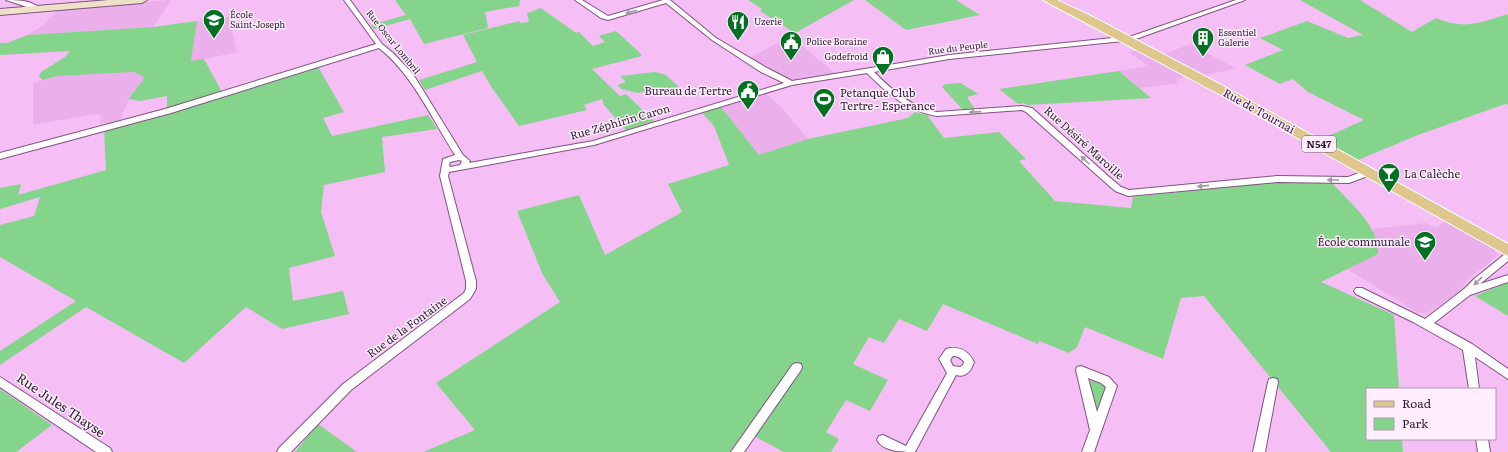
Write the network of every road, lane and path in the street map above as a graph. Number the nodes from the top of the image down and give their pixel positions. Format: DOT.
graph roads {
  1 [pos="9,0"];
  2 [pos="142,0"];
  3 [pos="347,0"];
  4 [pos="578,0"];
  5 [pos="1048,0"];
  6 [pos="1242,0"];
  7 [pos="667,1"];
  8 [pos="18,2"];
  9 [pos="36,8"];
  10 [pos="5,11"];
  11 [pos="1128,39"];
  12 [pos="380,45"];
  13 [pos="764,70"];
  14 [pos="868,70"];
  15 [pos="791,83"];
  16 [pos="777,87"];
  17 [pos="447,139"];
  18 [pos="0,156"];
  19 [pos="461,163"];
  20 [pos="446,165"];
  21 [pos="1370,172"];
  22 [pos="449,191"];
  23 [pos="1508,251"];
  24 [pos="1508,256"];
  25 [pos="1508,278"];
  26 [pos="1359,291"];
  27 [pos="1467,292"];
  28 [pos="1427,323"];
  29 [pos="1468,347"];
  30 [pos="798,367"];
  31 [pos="952,371"];
  32 [pos="1508,375"];
  33 [pos="0,381"];
  34 [pos="1273,382"];
  35 [pos="1474,388"];
  36 [pos="1096,431"];
  37 [pos="883,440"];
  38 [pos="1482,440"];
  39 [pos="106,452"];
  40 [pos="284,452"];
  41 [pos="737,452"];
  42 [pos="908,452"];
  43 [pos="1088,452"];
  44 [pos="1259,452"];
  45 [pos="1484,452"];
  1 -- 8 [label="street"];
  2 -- 9 [label="main road"];
  3 -- 12 [label="street, Rue Oscar Lombril"];
  7 -- 4 [label="street, one-way"];
  5 -- 11 [label="main road, Rue de Tournai / N547"];
  6 -- 11 [label="street, Rue du Peuple"];
  7 -- 13 [label="street"];
  8 -- 9 [label="street"];
  8 -- 10 [label="street"];
  9 -- 10 [label="main road"];
  11 -- 14 [label="street, Rue du Peuple"];
  11 -- 21 [label="main road, Rue de Tournai / N547"];
  12 -- 17 [label="street, Rue Oscar Lombril"];
  12 -- 18 [label="street"];
  13 -- 15 [label="street"];
  13 -- 16 [label="street"];
  14 -- 15 [label="street, Rue du Peuple"];
  21 -- 14 [label="street, Rue Désiré Maroille, one-way"];
  15 -- 16 [label="street, Rue du Peuple"];
  16 -- 19 [label="street, Rue Zéphirin Caron"];
  17 -- 19 [label="street, Rue Oscar Lombril"];
  17 -- 20 [label="street"];
  19 -- 20 [label="street"];
  19 -- 20 [label="street"];
  19 -- 22 [label="street, Rue de la Fontaine"];
  20 -- 22 [label="street, Rue de la Fontaine"];
  21 -- 23 [label="main road, Rue de Tournai / N547"];
  22 -- 40 [label="street, Rue de la Fontaine"];
  24 -- 27 [label="street, one-way"];
  25 -- 27 [label="street"];
  26 -- 28 [label="street"];
  27 -- 28 [label="street"];
  28 -- 29 [label="street"];
  29 -- 32 [label="street"];
  29 -- 35 [label="street"];
  30 -- 41 [label="street"];
  31 -- 42 [label="street"];
  33 -- 39 [label="street, Rue Jules Thayse"];
  34 -- 44 [label="street"];
  36 -- 36 [label="street"];
  36 -- 43 [label="street"];
  37 -- 42 [label="street"];
  38 -- 45 [label="street"];
}
